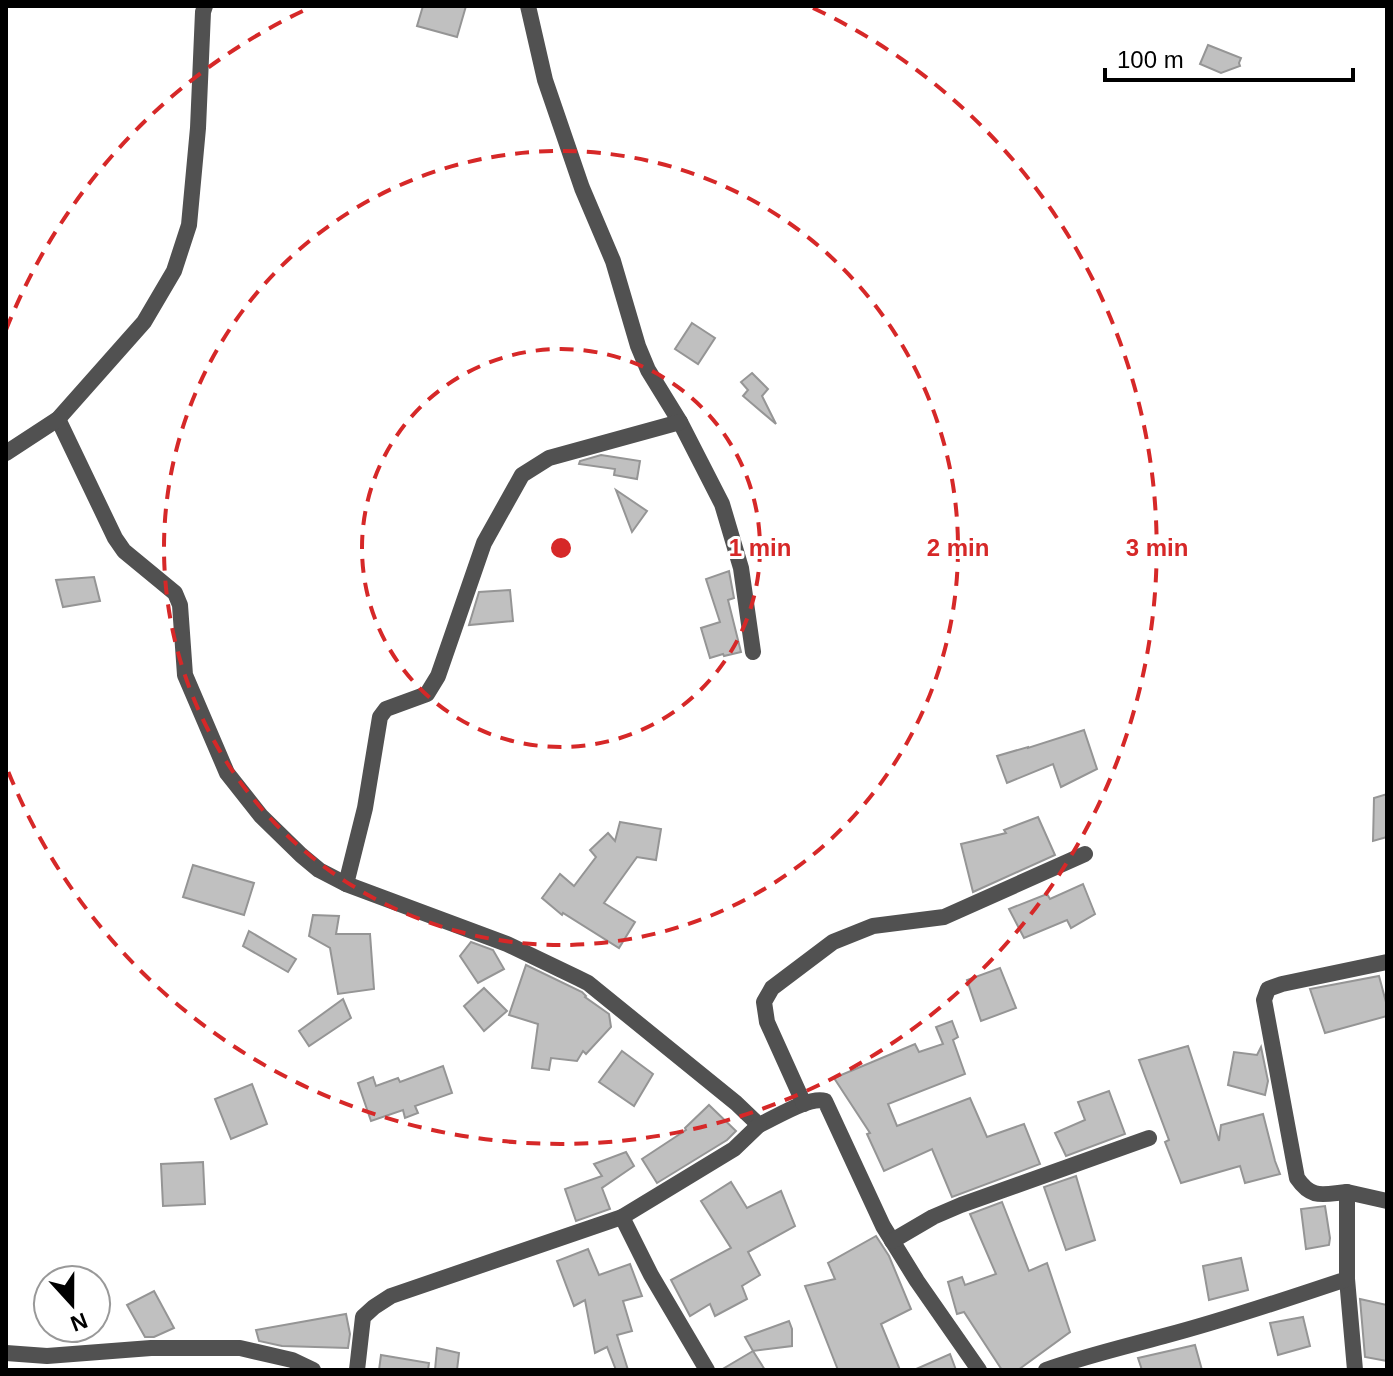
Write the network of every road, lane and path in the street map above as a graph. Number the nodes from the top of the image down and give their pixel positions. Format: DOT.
graph roads {
  1 [pos="205,6"];
  2 [pos="528,6"];
  3 [pos="58,419"];
  4 [pos="680,422"];
  5 [pos="6,453"];
  6 [pos="753,652"];
  7 [pos="1085,854"];
  8 [pos="346,884"];
  9 [pos="1387,962"];
  10 [pos="804,1104"];
  11 [pos="759,1125"];
  12 [pos="1149,1138"];
  13 [pos="1347,1192"];
  14 [pos="1387,1201"];
  15 [pos="622,1217"];
  16 [pos="892,1241"];
  17 [pos="1347,1279"];
  18 [pos="6,1353"];
  19 [pos="313,1370"];
  20 [pos="357,1370"];
  21 [pos="707,1370"];
  22 [pos="979,1370"];
  23 [pos="1046,1370"];
  24 [pos="1355,1370"];
  1 -- 3 [label="street"];
  2 -- 4 [label="street"];
  3 -- 5 [label="street"];
  3 -- 8 [label="street"];
  4 -- 6 [label="street"];
  4 -- 8 [label="street"];
  7 -- 10 [label="street"];
  8 -- 11 [label="street"];
  9 -- 13 [label="street"];
  10 -- 11 [label="street"];
  10 -- 16 [label="street"];
  11 -- 15 [label="street"];
  12 -- 16 [label="street"];
  13 -- 14 [label="street"];
  13 -- 17 [label="street"];
  15 -- 20 [label="street"];
  15 -- 21 [label="street"];
  16 -- 22 [label="street"];
  17 -- 23 [label="street"];
  17 -- 24 [label="street"];
  18 -- 19 [label="street"];
}
